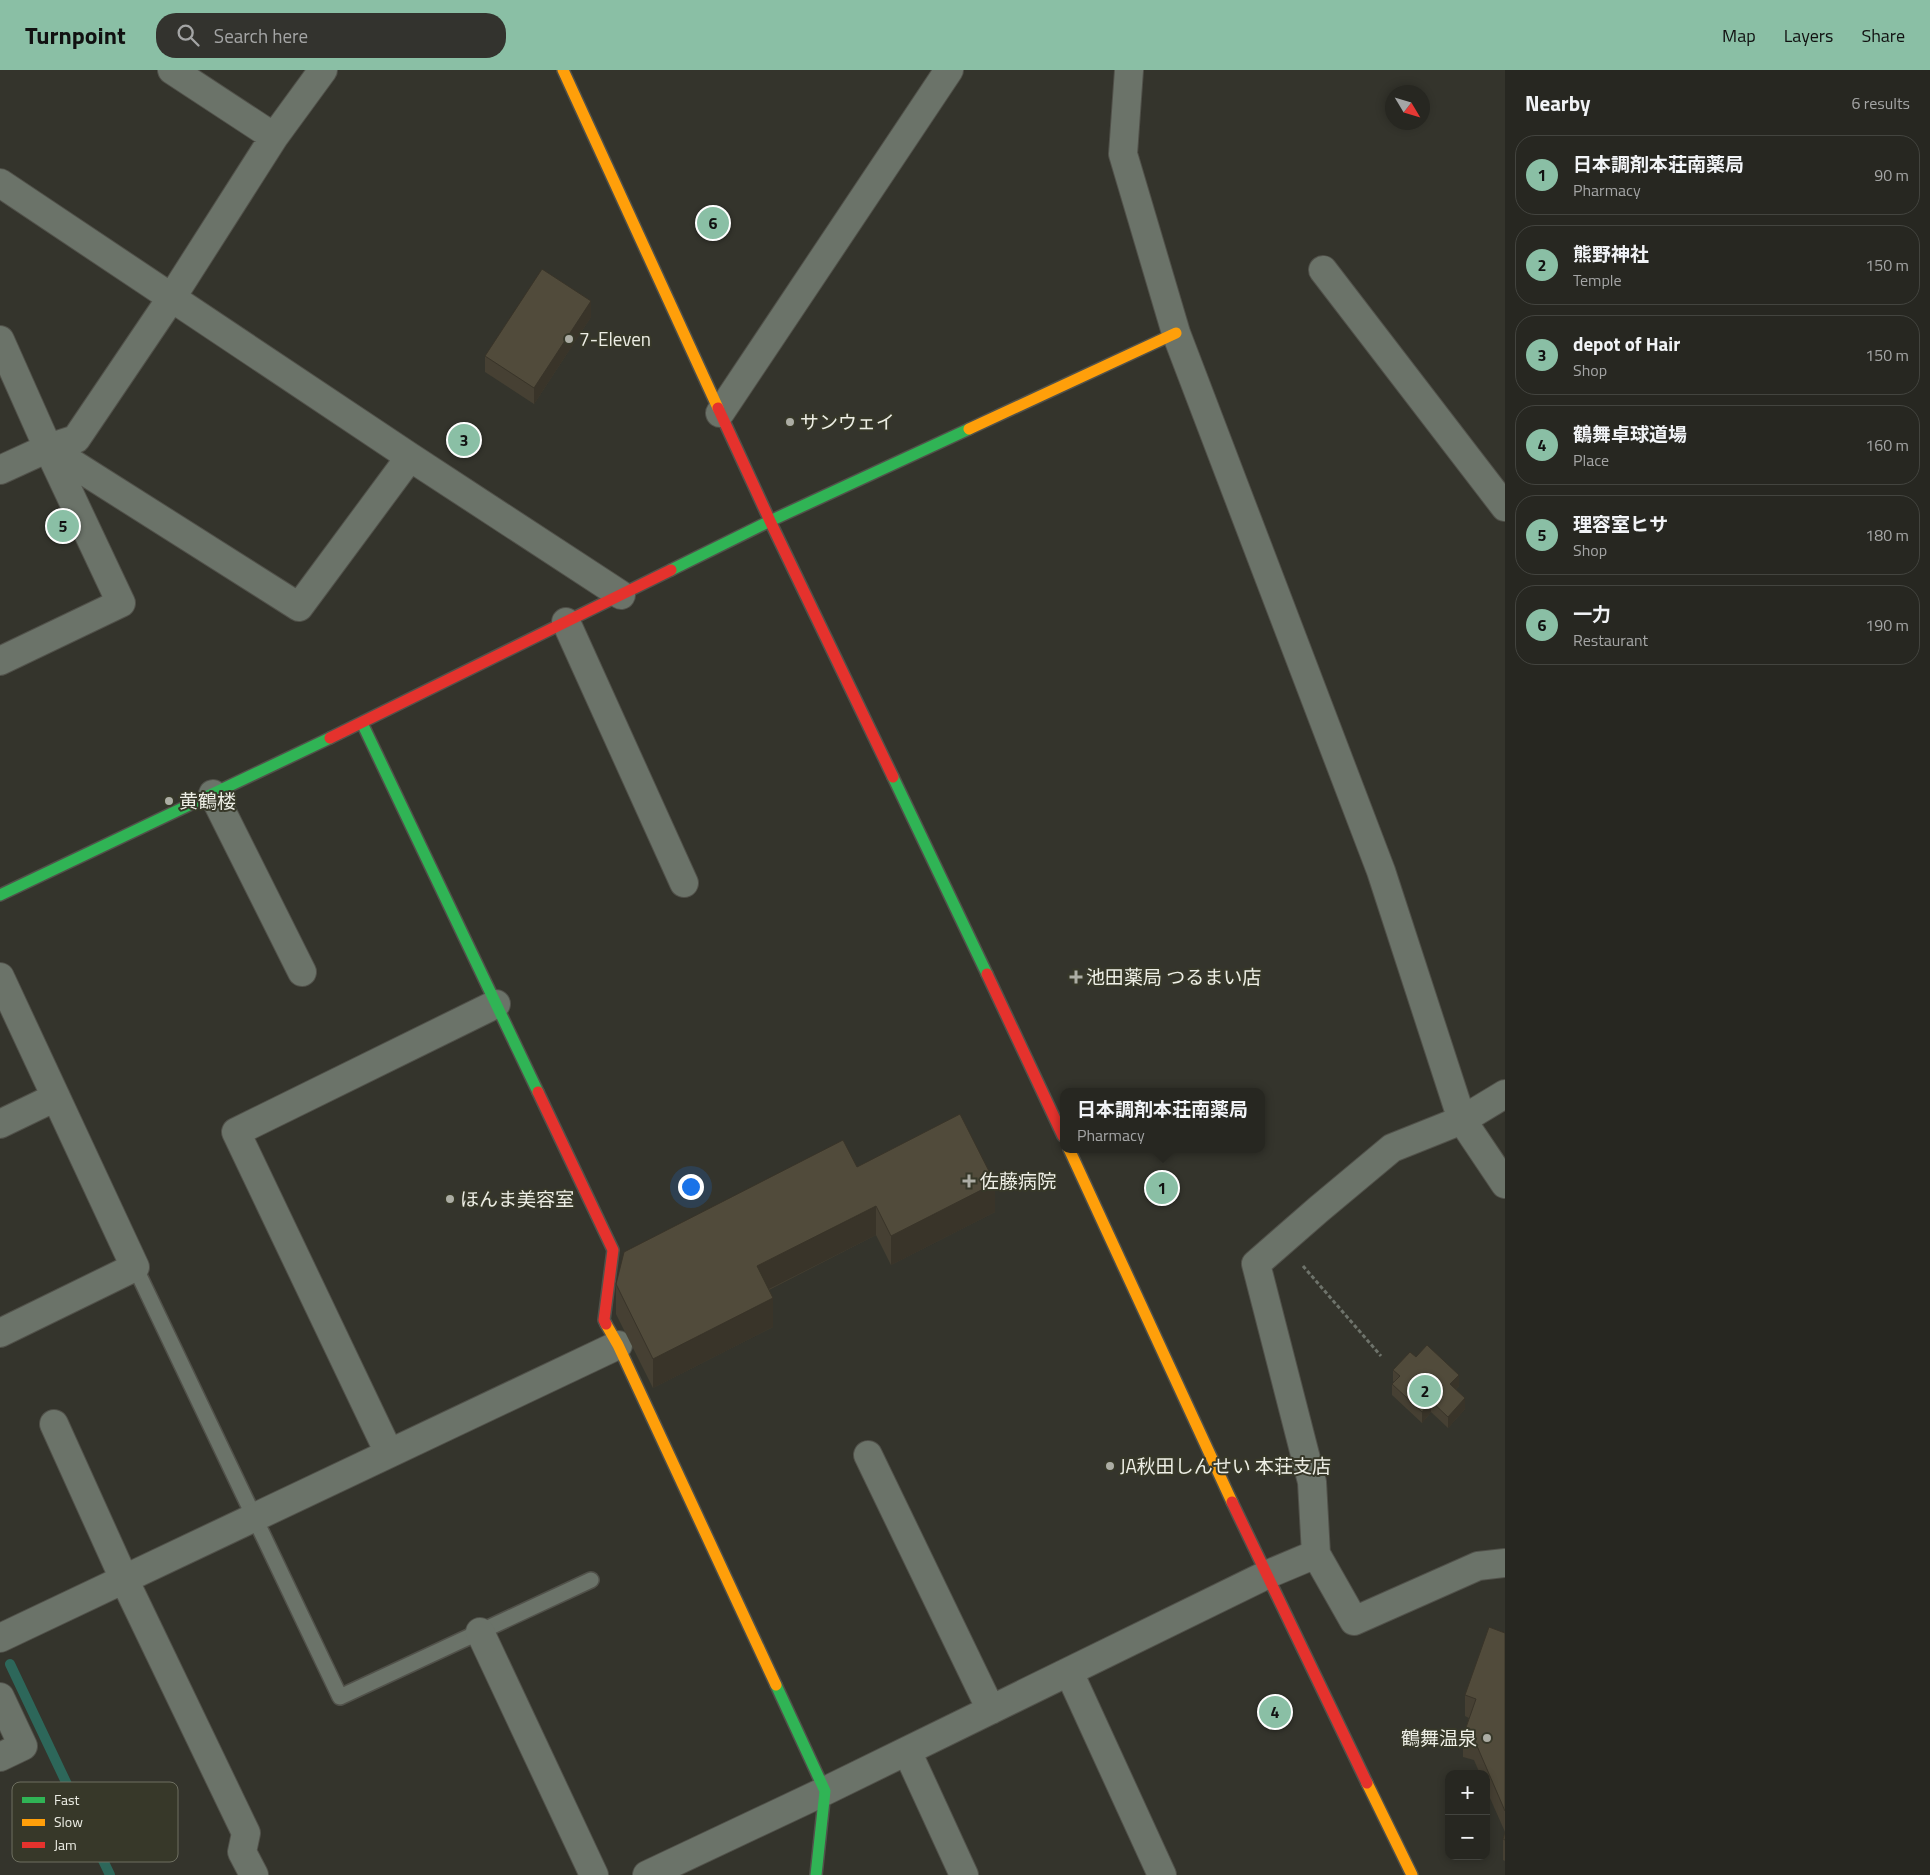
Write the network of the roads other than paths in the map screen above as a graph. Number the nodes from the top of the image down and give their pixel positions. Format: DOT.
graph roads {
  1 [pos="172,70"];
  2 [pos="323,70"];
  3 [pos="563,70"];
  4 [pos="949,70"];
  5 [pos="1129,70"];
  6 [pos="274,137"];
  7 [pos="0,183"];
  8 [pos="1323,270"];
  9 [pos="172,298"];
  10 [pos="1176,333"];
  11 [pos="0,340"];
  12 [pos="720,413"];
  13 [pos="48,448"];
  14 [pos="410,457"];
  15 [pos="0,470"];
  16 [pos="1505,508"];
  17 [pos="770,521"];
  18 [pos="621,595"];
  19 [pos="566,622"];
  20 [pos="0,661"];
  21 [pos="362,723"];
  22 [pos="213,794"];
  23 [pos="684,883"];
  24 [pos="0,895"];
  25 [pos="302,972"];
  26 [pos="0,977"];
  27 [pos="496,1004"];
  28 [pos="1505,1094"];
  29 [pos="56,1097"];
  30 [pos="1462,1120"];
  31 [pos="0,1124"];
  32 [pos="1060,1129"];
  33 [pos="1071,1153"];
  34 [pos="1505,1184"];
  35 [pos="135,1267"];
  36 [pos="0,1333"];
  37 [pos="618,1345"];
  38 [pos="54,1424"];
  39 [pos="390,1453"];
  40 [pos="868,1454"];
  41 [pos="256,1517"];
  42 [pos="1316,1554"];
  43 [pos="1505,1563"];
  44 [pos="1266,1575"];
  45 [pos="124,1579"];
  46 [pos="591,1580"];
  47 [pos="480,1632"];
  48 [pos="0,1638"];
  49 [pos="1069,1672"];
  50 [pos="0,1696"];
  51 [pos="991,1710"];
  52 [pos="907,1751"];
  53 [pos="0,1757"];
  54 [pos="825,1791"];
  55 [pos="254,1875"];
  56 [pos="594,1875"];
  57 [pos="647,1875"];
  58 [pos="816,1875"];
  59 [pos="964,1875"];
  60 [pos="1162,1875"];
  61 [pos="1412,1875"];
  1 -- 6 [label="street"];
  2 -- 6 [label="street"];
  3 -- 12 [label="street"];
  4 -- 12 [label="street"];
  5 -- 10 [label="street"];
  6 -- 9 [label="street"];
  7 -- 9 [label="street"];
  8 -- 16 [label="street"];
  9 -- 13 [label="street"];
  9 -- 14 [label="street"];
  10 -- 17 [label="street"];
  10 -- 30 [label="street"];
  11 -- 13 [label="street"];
  12 -- 17 [label="street"];
  13 -- 14 [label="street"];
  13 -- 15 [label="street"];
  13 -- 20 [label="street"];
  14 -- 18 [label="street"];
  17 -- 18 [label="street"];
  17 -- 32 [label="street"];
  18 -- 19 [label="street"];
  19 -- 21 [label="street"];
  19 -- 23 [label="street"];
  21 -- 22 [label="street"];
  21 -- 27 [label="street"];
  22 -- 24 [label="street"];
  22 -- 25 [label="street"];
  26 -- 29 [label="street"];
  27 -- 37 [label="street"];
  27 -- 39 [label="street"];
  28 -- 30 [label="street"];
  29 -- 31 [label="street"];
  29 -- 35 [label="street"];
  30 -- 34 [label="street"];
  30 -- 42 [label="street"];
  33 -- 44 [label="street"];
  35 -- 36 [label="street"];
  35 -- 41 [label="lane"];
  37 -- 39 [label="street"];
  37 -- 54 [label="street"];
  38 -- 45 [label="street"];
  39 -- 41 [label="street"];
  40 -- 51 [label="street"];
  41 -- 45 [label="street"];
  41 -- 47 [label="lane"];
  42 -- 43 [label="street"];
  42 -- 44 [label="street"];
  44 -- 49 [label="street"];
  44 -- 61 [label="street"];
  45 -- 48 [label="street"];
  45 -- 55 [label="street"];
  46 -- 47 [label="lane"];
  47 -- 56 [label="street"];
  49 -- 51 [label="street"];
  49 -- 60 [label="street"];
  50 -- 53 [label="street"];
  51 -- 52 [label="street"];
  52 -- 54 [label="street"];
  52 -- 59 [label="street"];
  54 -- 57 [label="street"];
  54 -- 58 [label="street"];
}
